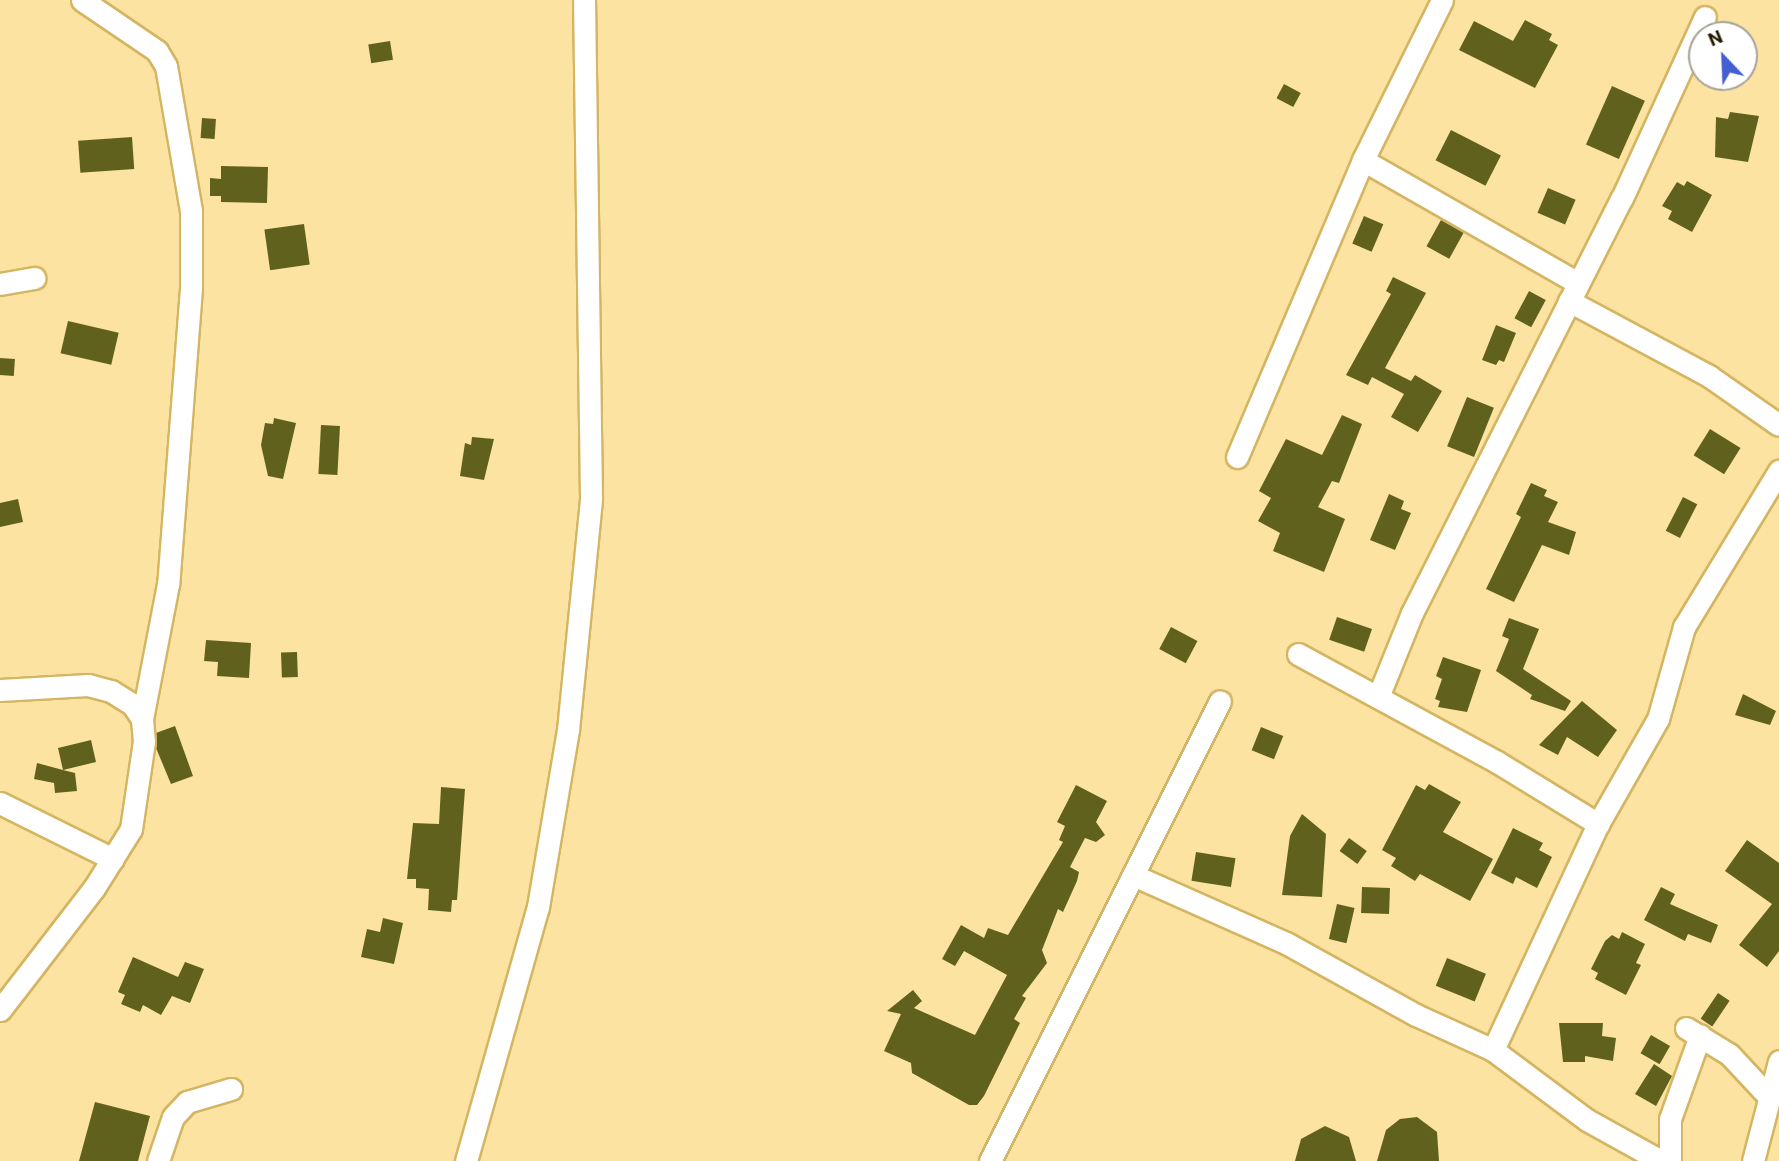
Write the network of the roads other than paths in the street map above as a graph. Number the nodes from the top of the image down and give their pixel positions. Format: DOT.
graph roads {
  1 [pos="82,0"];
  2 [pos="584,0"];
  3 [pos="1442,0"];
  4 [pos="1705,17"];
  5 [pos="1363,160"];
  6 [pos="34,278"];
  7 [pos="0,284"];
  8 [pos="1573,292"];
  9 [pos="1779,425"];
  10 [pos="1237,457"];
  11 [pos="1779,471"];
  12 [pos="1298,654"];
  13 [pos="0,690"];
  14 [pos="1378,697"];
  15 [pos="1220,701"];
  16 [pos="142,719"];
  17 [pos="0,803"];
  18 [pos="1598,824"];
  19 [pos="113,859"];
  20 [pos="1133,875"];
  21 [pos="0,1010"];
  22 [pos="1493,1050"];
  23 [pos="1779,1061"];
  24 [pos="231,1089"];
  25 [pos="1770,1098"];
  26 [pos="158,1161"];
  27 [pos="467,1161"];
  28 [pos="990,1161"];
  29 [pos="1661,1161"];
  30 [pos="1670,1161"];
  31 [pos="1753,1161"];
  1 -- 16 [label="street"];
  2 -- 27 [label="street"];
  3 -- 5 [label="street"];
  4 -- 8 [label="street"];
  5 -- 8 [label="street"];
  5 -- 10 [label="street"];
  6 -- 7 [label="street"];
  8 -- 9 [label="street"];
  8 -- 14 [label="street"];
  11 -- 18 [label="street"];
  12 -- 14 [label="street"];
  13 -- 16 [label="street"];
  14 -- 18 [label="street"];
  15 -- 20 [label="street"];
  16 -- 19 [label="street"];
  17 -- 19 [label="street"];
  18 -- 22 [label="street"];
  19 -- 21 [label="street"];
  20 -- 22 [label="street"];
  20 -- 28 [label="street"];
  22 -- 29 [label="street"];
  23 -- 25 [label="street"];
  24 -- 26 [label="street"];
  25 -- 30 [label="street"];
  25 -- 31 [label="street"];
}
